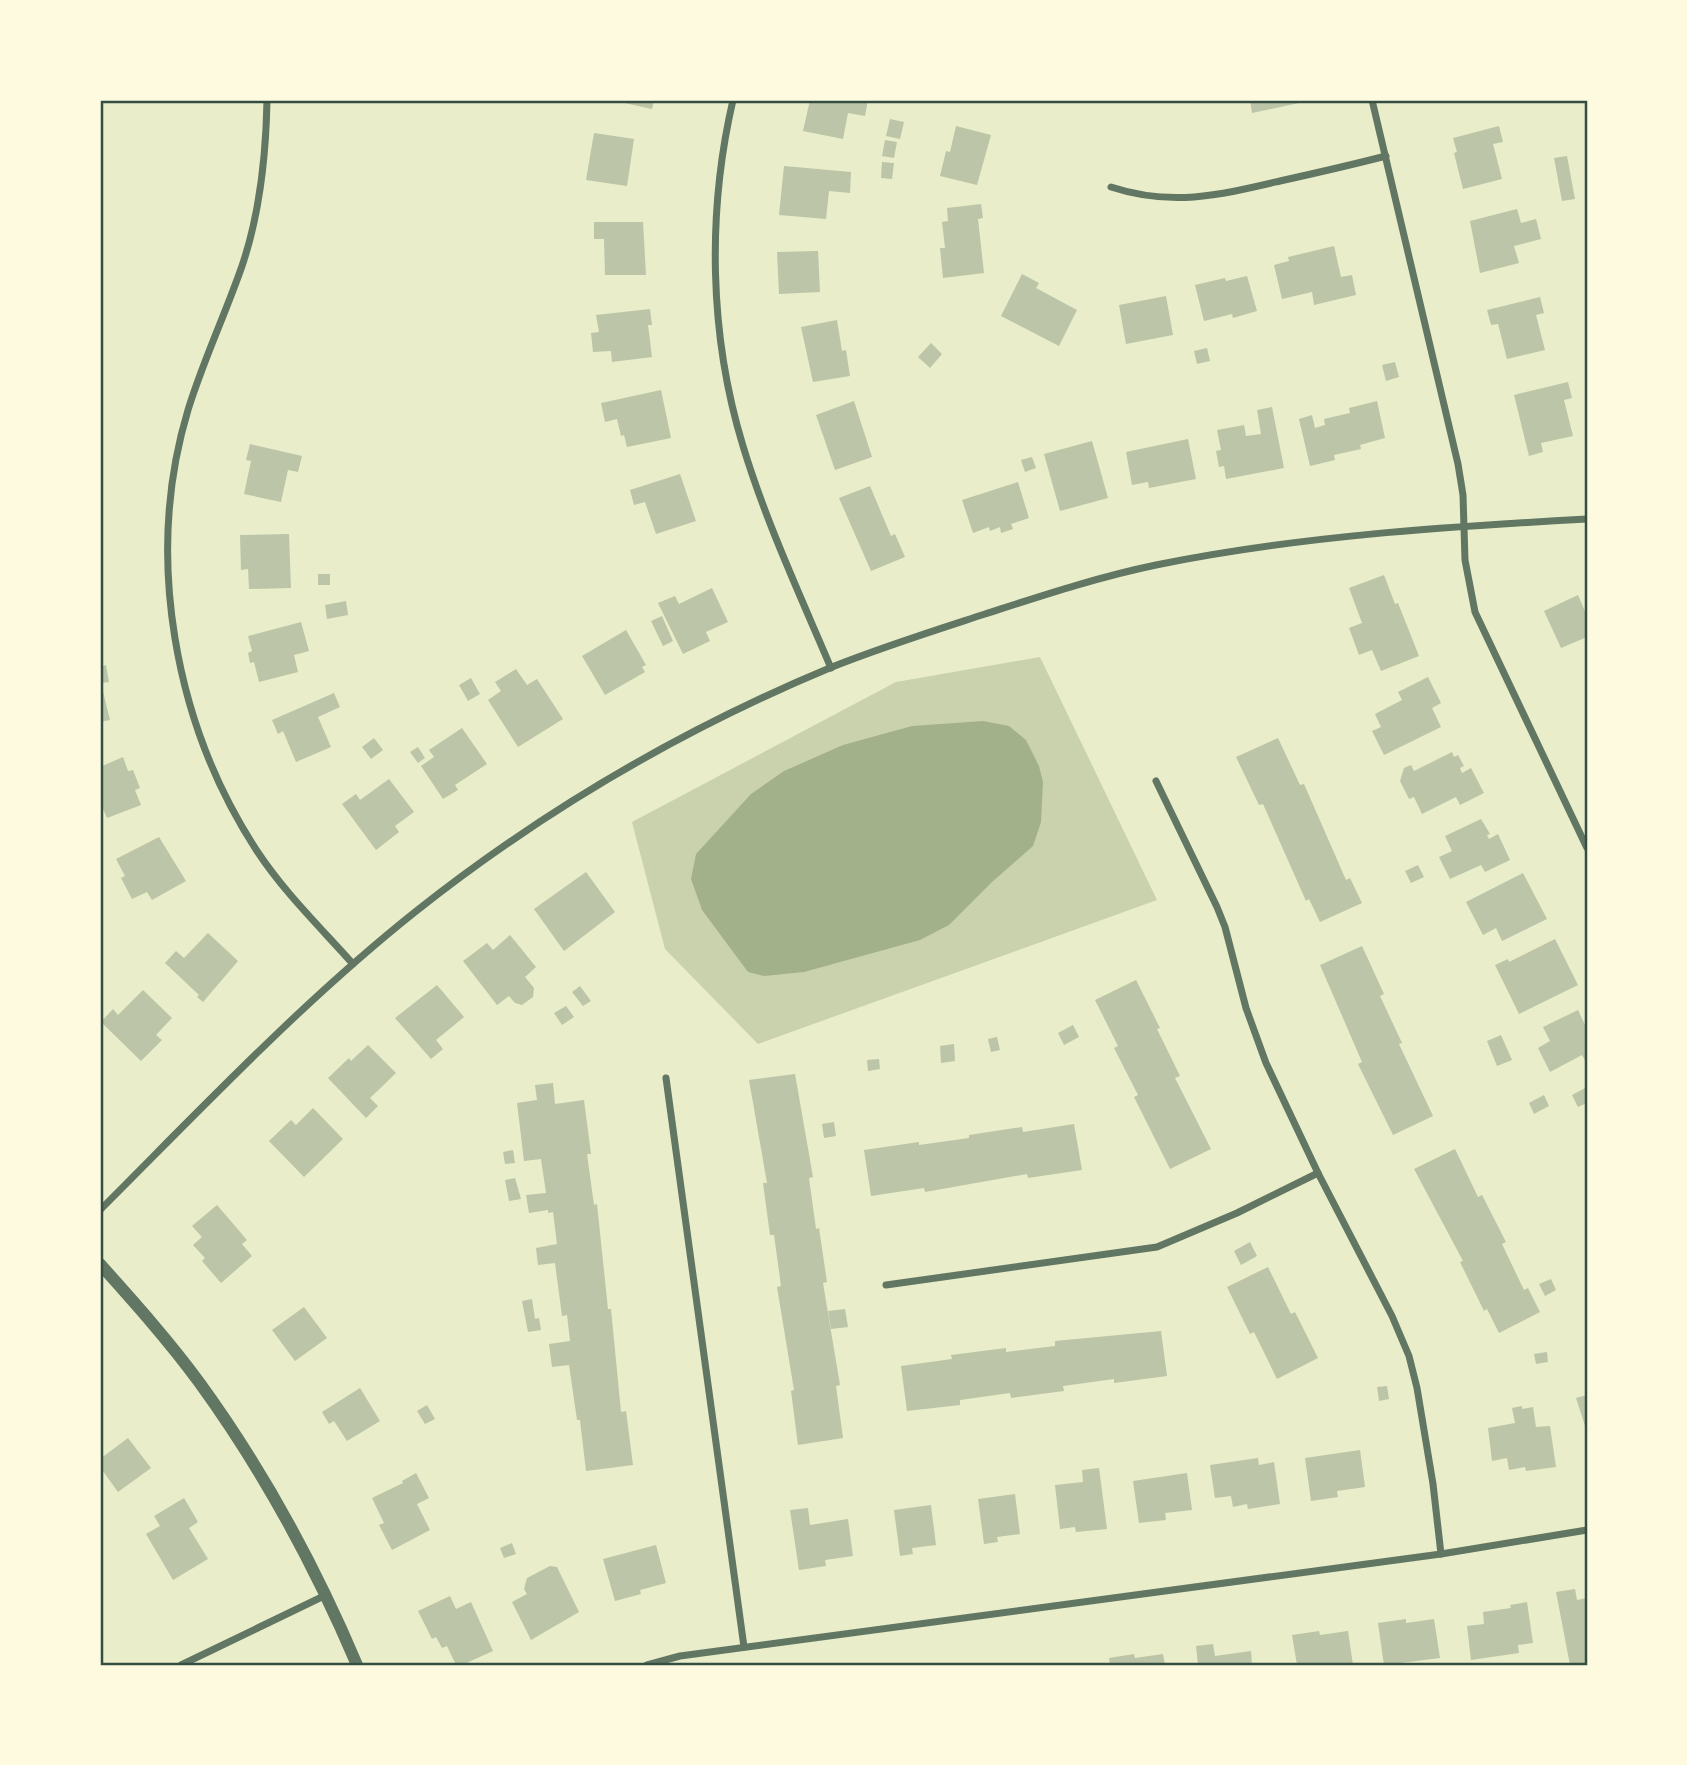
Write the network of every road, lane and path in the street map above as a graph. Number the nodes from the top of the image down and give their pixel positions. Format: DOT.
graph roads {
  1 [pos="267,100"];
  2 [pos="733,100"];
  3 [pos="1373,100"];
  4 [pos="1386,156"];
  5 [pos="1111,187"];
  6 [pos="1587,519"];
  7 [pos="1463,526"];
  8 [pos="831,668"];
  9 [pos="1156,780"];
  10 [pos="1587,848"];
  11 [pos="353,964"];
  12 [pos="666,1078"];
  13 [pos="1318,1174"];
  14 [pos="100,1210"];
  15 [pos="100,1264"];
  16 [pos="886,1285"];
  17 [pos="1587,1530"];
  18 [pos="1441,1554"];
  19 [pos="326,1595"];
  20 [pos="744,1647"];
  21 [pos="181,1665"];
  22 [pos="357,1665"];
  23 [pos="647,1665"];
  1 -- 11 [label="street"];
  2 -- 8 [label="street"];
  3 -- 4 [label="street"];
  4 -- 5 [label="street"];
  4 -- 7 [label="street"];
  6 -- 7 [label="street"];
  7 -- 8 [label="street"];
  7 -- 10 [label="street"];
  8 -- 11 [label="street"];
  9 -- 13 [label="street"];
  11 -- 14 [label="street"];
  12 -- 20 [label="street"];
  13 -- 16 [label="street"];
  13 -- 18 [label="street"];
  15 -- 19 [label="street"];
  17 -- 18 [label="street"];
  18 -- 20 [label="street"];
  19 -- 21 [label="street"];
  19 -- 22 [label="street"];
  20 -- 23 [label="street"];
}
